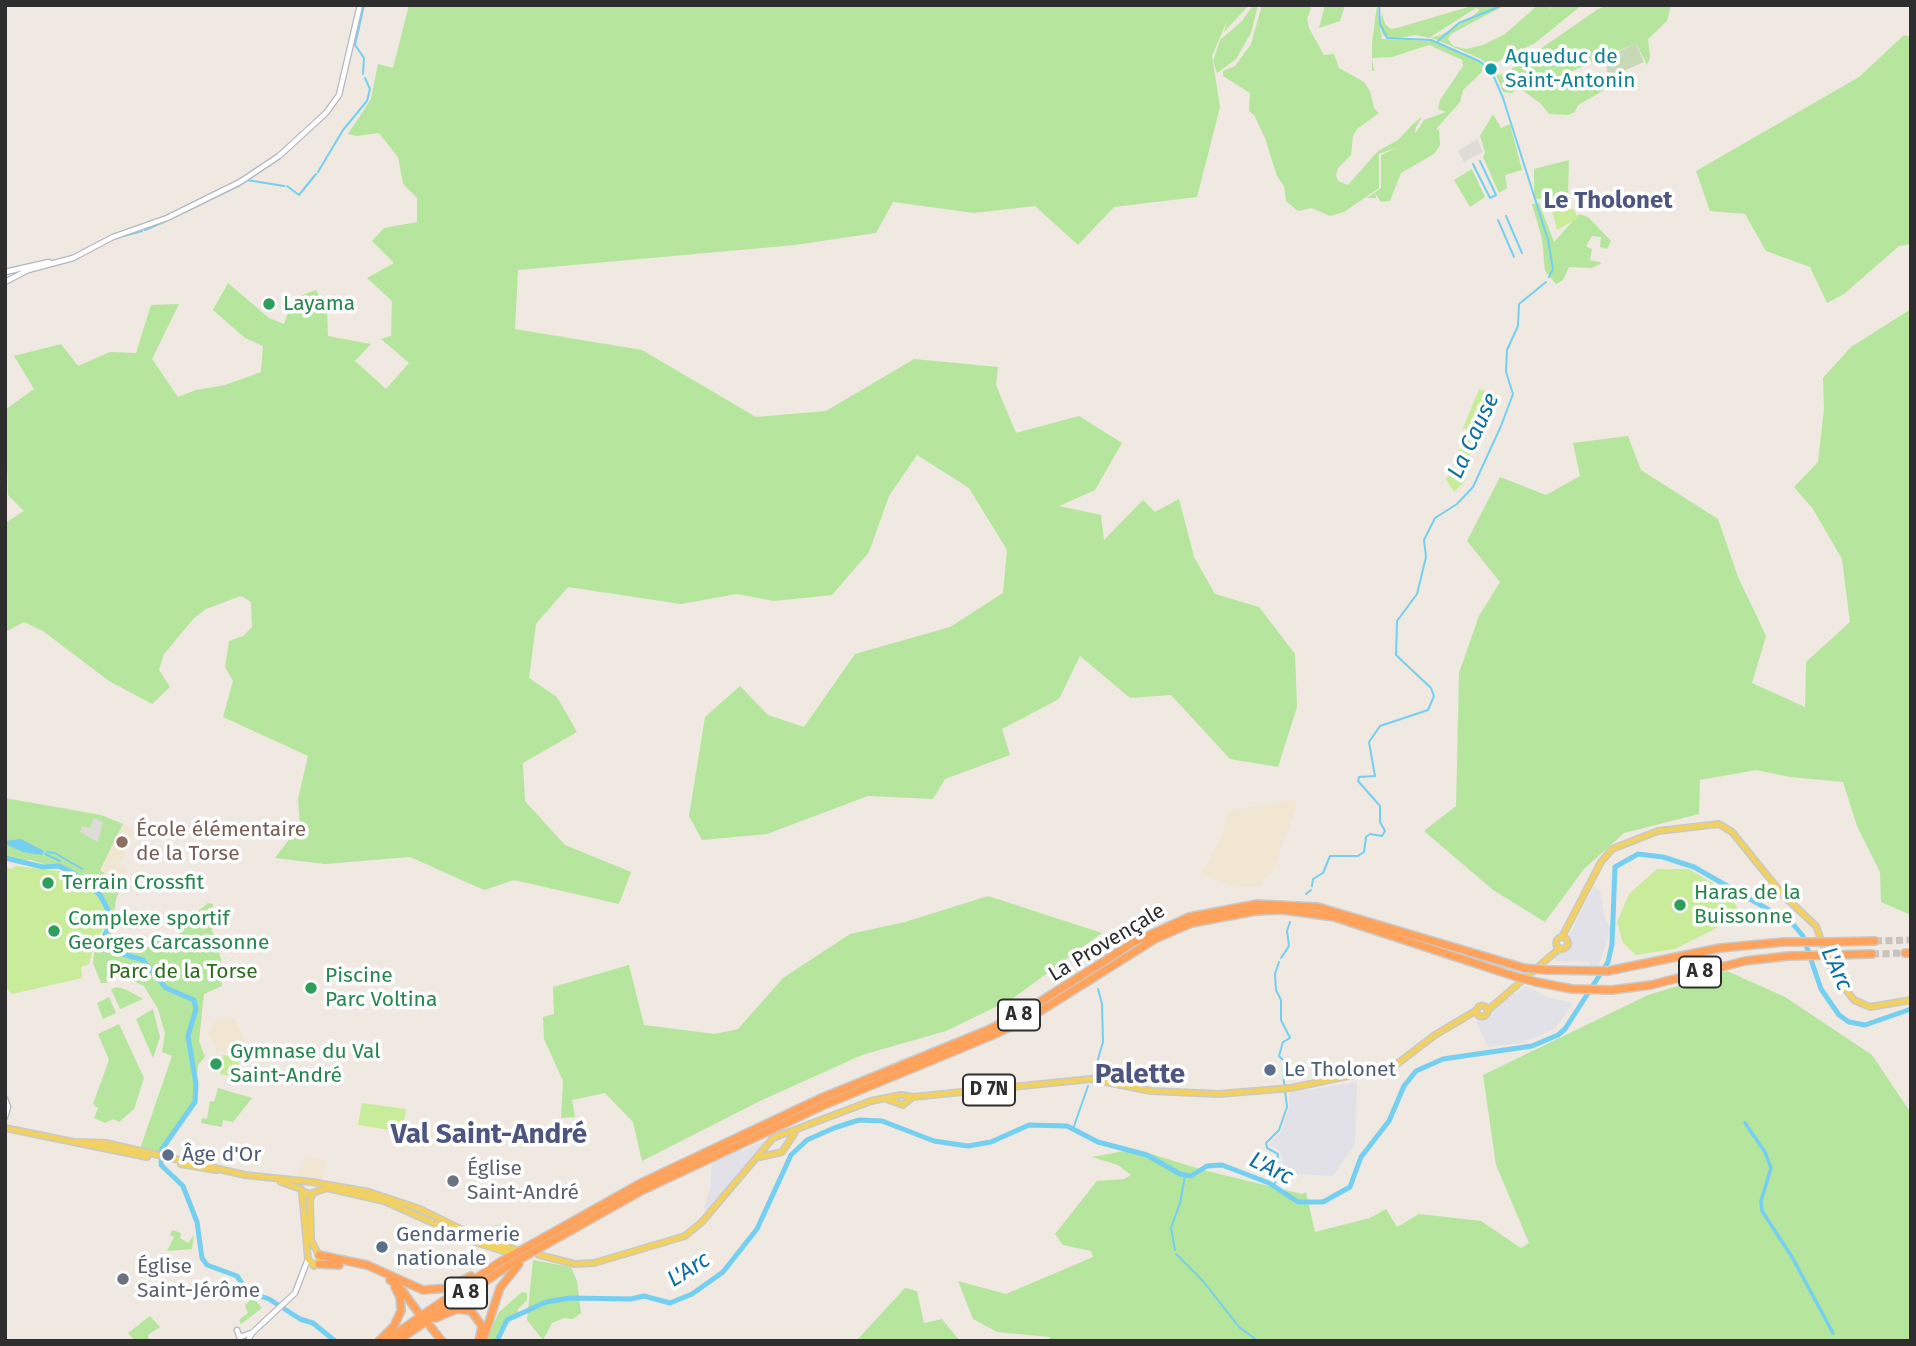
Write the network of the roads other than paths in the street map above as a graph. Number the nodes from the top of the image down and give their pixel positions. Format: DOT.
graph roads {
  1 [pos="360,5"];
  2 [pos="74,258"];
  3 [pos="10,271"];
  4 [pos="13,278"];
  5 [pos="5,282"];
  6 [pos="1303,908"];
  7 [pos="1564,938"];
  8 [pos="1875,941"];
  9 [pos="1558,947"];
  10 [pos="1872,954"];
  11 [pos="1911,1000"];
  12 [pos="1487,1008"];
  13 [pos="1478,1013"];
  14 [pos="5,1099"];
  15 [pos="5,1116"];
  16 [pos="5,1128"];
  17 [pos="764,1128"];
  18 [pos="797,1131"];
  19 [pos="780,1136"];
  20 [pos="768,1144"];
  21 [pos="787,1145"];
  22 [pos="771,1153"];
  23 [pos="761,1156"];
  24 [pos="159,1158"];
  25 [pos="305,1181"];
  26 [pos="313,1182"];
  27 [pos="302,1190"];
  28 [pos="314,1192"];
  29 [pos="537,1254"];
  30 [pos="308,1259"];
  31 [pos="318,1259"];
  32 [pos="500,1262"];
  33 [pos="384,1274"];
  34 [pos="303,1279"];
  35 [pos="419,1312"];
  36 [pos="429,1326"];
  37 [pos="237,1330"];
  38 [pos="245,1338"];
  39 [pos="379,1341"];
  40 [pos="385,1341"];
  41 [pos="399,1341"];
  42 [pos="440,1341"];
  43 [pos="481,1341"];
  1 -- 2 [label="main road"];
  2 -- 3 [label="main road"];
  2 -- 4 [label="main road"];
  3 -- 4 [label="main road"];
  4 -- 5 [label="main road"];
  6 -- 8 [label="highway, La Provençale / A 8, bridge"];
  6 -- 10 [label="highway, La Provençale / A 8, bridge"];
  6 -- 17 [label="highway, La Provençale / A 8"];
  7 -- 9 [label="main road"];
  7 -- 9 [label="main road"];
  7 -- 11 [label="main road"];
  9 -- 12 [label="main road"];
  12 -- 13 [label="main road"];
  12 -- 13 [label="main road"];
  13 -- 18 [label="main road, D 7N"];
  14 -- 15 [label="main road"];
  16 -- 24 [label="main road"];
  17 -- 29 [label="highway, La Provençale / A 8"];
  17 -- 32 [label="highway, La Provençale / A 8"];
  18 -- 19 [label="main road"];
  18 -- 21 [label="main road"];
  19 -- 20 [label="main road"];
  19 -- 21 [label="main road"];
  20 -- 22 [label="main road"];
  20 -- 23 [label="main road"];
  21 -- 22 [label="main road"];
  22 -- 23 [label="main road"];
  23 -- 29 [label="main road"];
  24 -- 25 [label="main road"];
  24 -- 27 [label="main road"];
  25 -- 26 [label="main road"];
  25 -- 27 [label="main road"];
  26 -- 28 [label="main road"];
  26 -- 28 [label="main road"];
  27 -- 28 [label="main road"];
  27 -- 30 [label="main road"];
  28 -- 31 [label="main road"];
  29 -- 41 [label="highway, La Provençale / A 8"];
  29 -- 43 [label="highway"];
  30 -- 31 [label="main road"];
  30 -- 31 [label="main road"];
  30 -- 34 [label="main road"];
  31 -- 33 [label="highway"];
  31 -- 34 [label="main road"];
  32 -- 33 [label="highway"];
  32 -- 40 [label="highway, La Provençale / A 8"];
  33 -- 35 [label="highway"];
  33 -- 39 [label="highway"];
  34 -- 38 [label="main road"];
  36 -- 42 [label="highway"];
  37 -- 38 [label="main road"];
  41 -- 43 [label="highway"];
}
